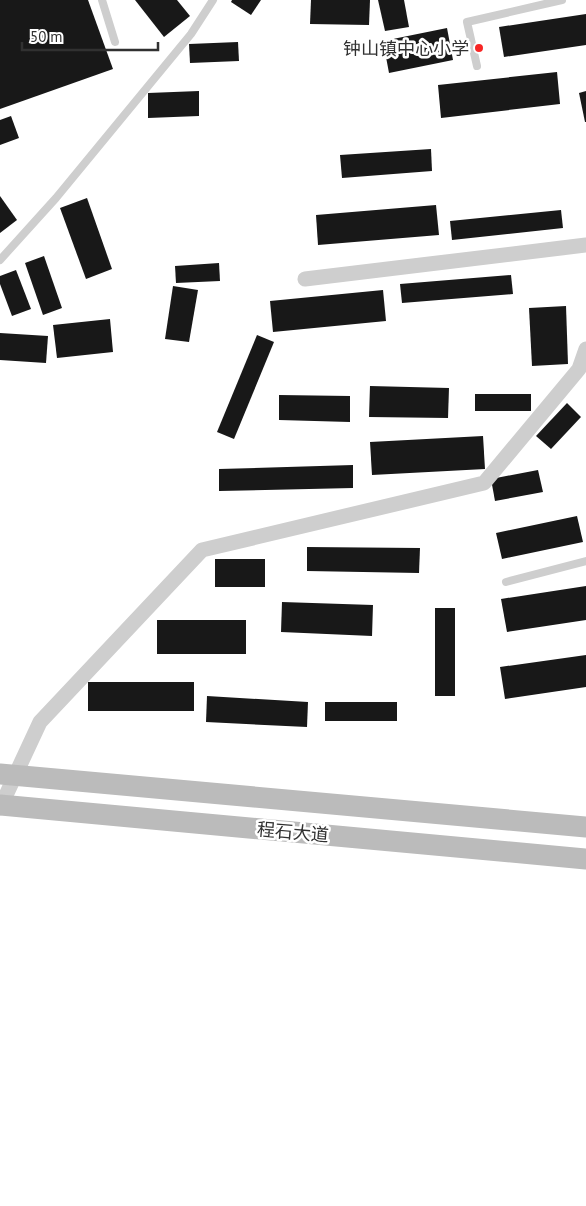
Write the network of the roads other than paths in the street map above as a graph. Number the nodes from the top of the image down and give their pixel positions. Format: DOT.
graph roads {
  1 [pos="102,0"];
  2 [pos="213,0"];
  3 [pos="562,0"];
  4 [pos="115,42"];
  5 [pos="476,66"];
  6 [pos="586,245"];
  7 [pos="0,260"];
  8 [pos="305,279"];
  9 [pos="586,349"];
  10 [pos="586,561"];
  11 [pos="506,582"];
  12 [pos="8,775"];
  13 [pos="0,806"];
  14 [pos="586,827"];
  15 [pos="586,860"];
  1 -- 4 [label="lane"];
  2 -- 7 [label="lane"];
  3 -- 5 [label="lane"];
  6 -- 8 [label="street"];
  9 -- 12 [label="street"];
  10 -- 11 [label="lane"];
  12 -- 13 [label="street"];
  12 -- 14 [label="street, 程石大道"];
  13 -- 15 [label="street, 程石大道"];
}
